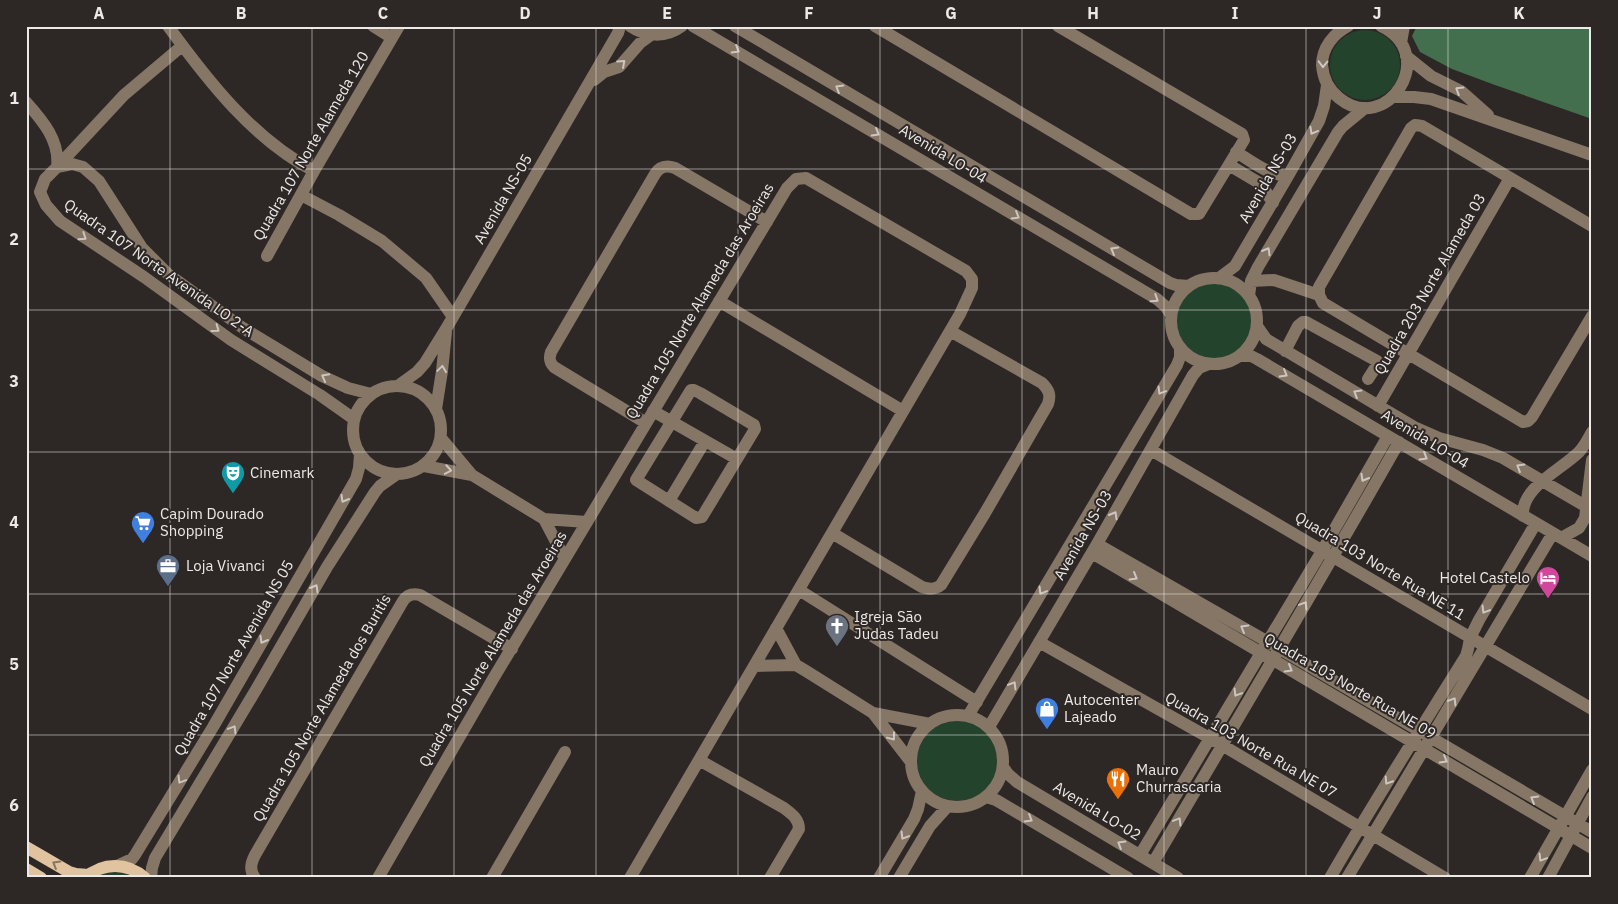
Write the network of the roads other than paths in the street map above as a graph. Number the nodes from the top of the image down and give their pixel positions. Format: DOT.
graph roads {
  1 [pos="168,26"];
  2 [pos="373,26"];
  3 [pos="399,26"];
  4 [pos="620,26"];
  5 [pos="630,26"];
  6 [pos="682,26"];
  7 [pos="694,26"];
  8 [pos="734,26"];
  9 [pos="875,26"];
  10 [pos="1058,26"];
  11 [pos="1348,26"];
  12 [pos="1381,26"];
  13 [pos="1404,26"];
  14 [pos="651,35"];
  15 [pos="392,38"];
  16 [pos="1401,43"];
  17 [pos="182,46"];
  18 [pos="1406,56"];
  19 [pos="588,85"];
  20 [pos="1327,85"];
  21 [pos="1393,97"];
  22 [pos="26,102"];
  23 [pos="1365,108"];
  24 [pos="1496,121"];
  25 [pos="1236,152"];
  26 [pos="1592,155"];
  27 [pos="1229,165"];
  28 [pos="57,167"];
  29 [pos="314,171"];
  30 [pos="1288,176"];
  31 [pos="1510,178"];
  32 [pos="301,195"];
  33 [pos="1272,203"];
  34 [pos="766,222"];
  35 [pos="1592,226"];
  36 [pos="267,256"];
  37 [pos="1219,278"];
  38 [pos="1251,281"];
  39 [pos="1189,286"];
  40 [pos="1318,294"];
  41 [pos="1249,296"];
  42 [pos="719,301"];
  43 [pos="1171,315"];
  44 [pos="1592,316"];
  45 [pos="453,317"];
  46 [pos="1257,326"];
  47 [pos="446,329"];
  48 [pos="950,330"];
  49 [pos="1180,347"];
  50 [pos="1285,351"];
  51 [pos="1407,353"];
  52 [pos="1240,356"];
  53 [pos="1209,364"];
  54 [pos="1368,379"];
  55 [pos="399,385"];
  56 [pos="371,394"];
  57 [pos="1378,406"];
  58 [pos="436,408"];
  59 [pos="903,411"];
  60 [pos="649,418"];
  61 [pos="354,419"];
  62 [pos="669,427"];
  63 [pos="1592,432"];
  64 [pos="441,438"];
  65 [pos="1394,439"];
  66 [pos="705,441"];
  67 [pos="1151,450"];
  68 [pos="360,454"];
  69 [pos="737,459"];
  70 [pos="1592,460"];
  71 [pos="424,466"];
  72 [pos="397,474"];
  73 [pos="472,475"];
  74 [pos="1543,481"];
  75 [pos="670,501"];
  76 [pos="1590,509"];
  77 [pos="1524,516"];
  78 [pos="544,519"];
  79 [pos="587,522"];
  80 [pos="1536,523"];
  81 [pos="832,533"];
  82 [pos="1557,535"];
  83 [pos="1094,548"];
  84 [pos="1328,554"];
  85 [pos="1592,556"];
  86 [pos="565,559"];
  87 [pos="798,590"];
  88 [pos="776,628"];
  89 [pos="1470,638"];
  90 [pos="1039,642"];
  91 [pos="1485,646"];
  92 [pos="512,649"];
  93 [pos="1270,650"];
  94 [pos="796,665"];
  95 [pos="755,666"];
  96 [pos="977,702"];
  97 [pos="1592,709"];
  98 [pos="873,713"];
  99 [pos="968,716"];
  100 [pos="930,724"];
  101 [pos="989,727"];
  102 [pos="1210,738"];
  103 [pos="1422,740"];
  104 [pos="1222,745"];
  105 [pos="565,752"];
  106 [pos="699,760"];
  107 [pos="911,762"];
  108 [pos="1003,767"];
  109 [pos="1592,770"];
  110 [pos="922,791"];
  111 [pos="1592,796"];
  112 [pos="986,797"];
  113 [pos="948,806"];
  114 [pos="1571,820"];
  115 [pos="1359,828"];
  116 [pos="1559,829"];
  117 [pos="1592,832"];
  118 [pos="1373,835"];
  119 [pos="1572,836"];
  120 [pos="26,846"];
  121 [pos="1592,848"];
  122 [pos="1140,855"];
  123 [pos="1153,863"];
  124 [pos="117,866"];
  125 [pos="26,869"];
  126 [pos="86,876"];
  127 [pos="41,878"];
  128 [pos="145,878"];
  129 [pos="151,878"];
  130 [pos="254,878"];
  131 [pos="378,878"];
  132 [pos="492,878"];
  133 [pos="630,878"];
  134 [pos="770,878"];
  135 [pos="879,878"];
  136 [pos="899,878"];
  137 [pos="1128,878"];
  138 [pos="1178,878"];
  139 [pos="1330,878"];
  140 [pos="1347,878"];
  141 [pos="1445,878"];
  142 [pos="1530,878"];
  143 [pos="1548,878"];
  1 -- 17 [label="street"];
  2 -- 15 [label="street"];
  3 -- 15 [label="street, Quadra 107 Norte Alameda 120"];
  4 -- 19 [label="street, Avenida NS-05"];
  5 -- 14 [label="street"];
  6 -- 14 [label="street, Avenida NS-05"];
  7 -- 43 [label="street, Avenida LO-04, one-way"];
  39 -- 8 [label="street, Avenida LO-04, one-way"];
  9 -- 27 [label="street"];
  10 -- 25 [label="street"];
  11 -- 20 [label="street, Avenida NS-03, one-way"];
  12 -- 16 [label="street"];
  13 -- 16 [label="street"];
  19 -- 14 [label="street, Avenida NS-05, one-way"];
  15 -- 29 [label="street, Quadra 107 Norte Alameda 120"];
  16 -- 18 [label="street"];
  17 -- 28 [label="street"];
  17 -- 29 [label="street"];
  18 -- 21 [label="street"];
  24 -- 18 [label="street, one-way"];
  19 -- 45 [label="street, Avenida NS-05"];
  20 -- 23 [label="street"];
  20 -- 30 [label="street, Avenida NS-03, one-way"];
  21 -- 23 [label="street"];
  21 -- 24 [label="street"];
  22 -- 28 [label="street"];
  38 -- 23 [label="street, one-way"];
  24 -- 26 [label="street"];
  25 -- 27 [label="street"];
  25 -- 30 [label="street"];
  27 -- 33 [label="street"];
  56 -- 28 [label="street, Quadra 107 Norte Avenida LO 2-A, one-way"];
  28 -- 61 [label="street, Quadra 107 Norte Avenida LO 2-A, one-way"];
  29 -- 32 [label="street, Quadra 107 Norte Alameda 120"];
  30 -- 33 [label="street, Avenida NS-03"];
  31 -- 35 [label="street"];
  31 -- 40 [label="street"];
  31 -- 51 [label="street, Quadra 203 Norte Alameda 03"];
  32 -- 36 [label="street, Quadra 107 Norte Alameda 120"];
  32 -- 45 [label="street"];
  33 -- 37 [label="street, Avenida NS-03"];
  34 -- 42 [label="street, Quadra 105 Norte Alameda das Aroeiras"];
  34 -- 48 [label="street, Quadra 105 Norte Alameda das Aroeiras"];
  34 -- 60 [label="street"];
  37 -- 39 [label="street, Avenida NS-03"];
  37 -- 41 [label="street"];
  38 -- 40 [label="street"];
  38 -- 41 [label="street"];
  39 -- 43 [label="street"];
  40 -- 51 [label="street"];
  41 -- 46 [label="street"];
  42 -- 59 [label="street"];
  42 -- 60 [label="street, Quadra 105 Norte Alameda das Aroeiras"];
  43 -- 49 [label="street"];
  44 -- 51 [label="street"];
  45 -- 47 [label="street, Avenida NS-05"];
  46 -- 50 [label="street, Avenida LO-04"];
  46 -- 52 [label="street"];
  47 -- 55 [label="street"];
  58 -- 47 [label="street, one-way"];
  48 -- 59 [label="street, Quadra 105 Norte Alameda das Aroeiras"];
  48 -- 81 [label="street"];
  49 -- 53 [label="street"];
  49 -- 96 [label="street, Avenida NS-03, one-way"];
  50 -- 54 [label="street"];
  57 -- 50 [label="street, Avenida LO-04, one-way"];
  51 -- 57 [label="street, Quadra 203 Norte Alameda 03"];
  52 -- 53 [label="street, Avenida NS-03"];
  52 -- 65 [label="street, Avenida LO-04, one-way"];
  53 -- 67 [label="street, Avenida NS-03"];
  55 -- 56 [label="street"];
  55 -- 58 [label="street"];
  56 -- 61 [label="street"];
  74 -- 57 [label="street, Avenida LO-04, one-way"];
  58 -- 64 [label="street"];
  59 -- 81 [label="street, Quadra 105 Norte Alameda das Aroeiras"];
  60 -- 62 [label="street"];
  60 -- 79 [label="street, Quadra 105 Norte Alameda das Aroeiras"];
  61 -- 68 [label="street"];
  62 -- 66 [label="street"];
  62 -- 69 [label="street"];
  62 -- 75 [label="street"];
  63 -- 74 [label="street"];
  64 -- 71 [label="street"];
  64 -- 73 [label="street"];
  65 -- 77 [label="street, Avenida LO-04, one-way"];
  65 -- 84 [label="street"];
  66 -- 69 [label="street"];
  66 -- 75 [label="street"];
  83 -- 67 [label="street, Avenida NS-03, one-way"];
  67 -- 84 [label="street, Quadra 103 Norte Rua NE 11"];
  68 -- 72 [label="street"];
  68 -- 124 [label="street, Quadra 107 Norte Avenida NS 05, one-way"];
  69 -- 75 [label="street"];
  70 -- 76 [label="street"];
  71 -- 72 [label="street"];
  71 -- 73 [label="street, one-way"];
  129 -- 72 [label="street, one-way"];
  73 -- 78 [label="street"];
  74 -- 76 [label="street, Avenida LO-04"];
  74 -- 77 [label="street"];
  76 -- 82 [label="street"];
  77 -- 80 [label="street, Avenida LO-04"];
  78 -- 79 [label="street"];
  78 -- 86 [label="street"];
  79 -- 86 [label="street, Quadra 105 Norte Alameda das Aroeiras"];
  80 -- 82 [label="street, Avenida LO-04"];
  80 -- 89 [label="street, one-way"];
  81 -- 87 [label="street, Quadra 105 Norte Alameda das Aroeiras"];
  82 -- 85 [label="street, Avenida LO-04"];
  82 -- 91 [label="street"];
  83 -- 90 [label="street, Avenida NS-03"];
  83 -- 93 [label="street, Quadra 103 Norte Rua NE 09"];
  84 -- 89 [label="street, Quadra 103 Norte Rua NE 11"];
  84 -- 93 [label="street"];
  86 -- 92 [label="street, Quadra 105 Norte Alameda das Aroeiras"];
  87 -- 88 [label="street, Quadra 105 Norte Alameda das Aroeiras"];
  87 -- 96 [label="street"];
  88 -- 94 [label="street"];
  88 -- 95 [label="street, Quadra 105 Norte Alameda das Aroeiras"];
  89 -- 91 [label="street, Quadra 103 Norte Rua NE 11"];
  89 -- 103 [label="street"];
  101 -- 90 [label="street, Avenida NS-03, one-way"];
  90 -- 102 [label="street, Quadra 103 Norte Rua NE 07"];
  91 -- 97 [label="street, Quadra 103 Norte Rua NE 11"];
  103 -- 91 [label="street, one-way"];
  92 -- 130 [label="street, Quadra 105 Norte Alameda dos Buritís"];
  92 -- 131 [label="street, Quadra 105 Norte Alameda das Aroeiras"];
  93 -- 102 [label="street, one-way"];
  93 -- 103 [label="street, Quadra 103 Norte Rua NE 09"];
  93 -- 104 [label="street"];
  94 -- 95 [label="street"];
  94 -- 98 [label="street"];
  95 -- 106 [label="street, Quadra 105 Norte Alameda das Aroeiras"];
  96 -- 99 [label="street, Avenida NS-03"];
  98 -- 100 [label="street"];
  98 -- 107 [label="street, one-way"];
  99 -- 100 [label="street"];
  99 -- 101 [label="street"];
  100 -- 107 [label="street"];
  101 -- 108 [label="street"];
  102 -- 104 [label="street, Quadra 103 Norte Rua NE 07"];
  102 -- 122 [label="street"];
  114 -- 103 [label="street, Quadra 103 Norte Rua NE 09, one-way"];
  103 -- 115 [label="street, one-way"];
  103 -- 116 [label="street, Quadra 103 Norte Rua NE 09, one-way"];
  103 -- 118 [label="street"];
  104 -- 115 [label="street, Quadra 103 Norte Rua NE 07"];
  123 -- 104 [label="street, one-way"];
  105 -- 132 [label="street"];
  106 -- 133 [label="street, Quadra 105 Norte Alameda das Aroeiras"];
  106 -- 134 [label="street"];
  107 -- 110 [label="street"];
  108 -- 112 [label="street"];
  122 -- 108 [label="street, Avenida LO-02, one-way"];
  109 -- 114 [label="street"];
  110 -- 113 [label="street"];
  110 -- 135 [label="street, one-way"];
  111 -- 114 [label="street"];
  112 -- 113 [label="street"];
  112 -- 137 [label="street, one-way"];
  113 -- 136 [label="street"];
  114 -- 116 [label="street"];
  114 -- 117 [label="street, Quadra 103 Norte Rua NE 09"];
  114 -- 119 [label="street"];
  115 -- 118 [label="street, Quadra 103 Norte Rua NE 07"];
  115 -- 139 [label="street"];
  116 -- 119 [label="street, Quadra 103 Norte Rua NE 09"];
  116 -- 142 [label="street, one-way"];
  118 -- 140 [label="street"];
  118 -- 141 [label="street, Quadra 103 Norte Rua NE 07"];
  119 -- 121 [label="street, Quadra 103 Norte Rua NE 09"];
  119 -- 143 [label="street"];
  126 -- 120 [label="main road, one-way"];
  122 -- 123 [label="street, Avenida LO-02"];
  123 -- 138 [label="street, Avenida LO-02"];
  124 -- 126 [label="main road"];
  124 -- 128 [label="main road"];
  125 -- 127 [label="main road"];
}
